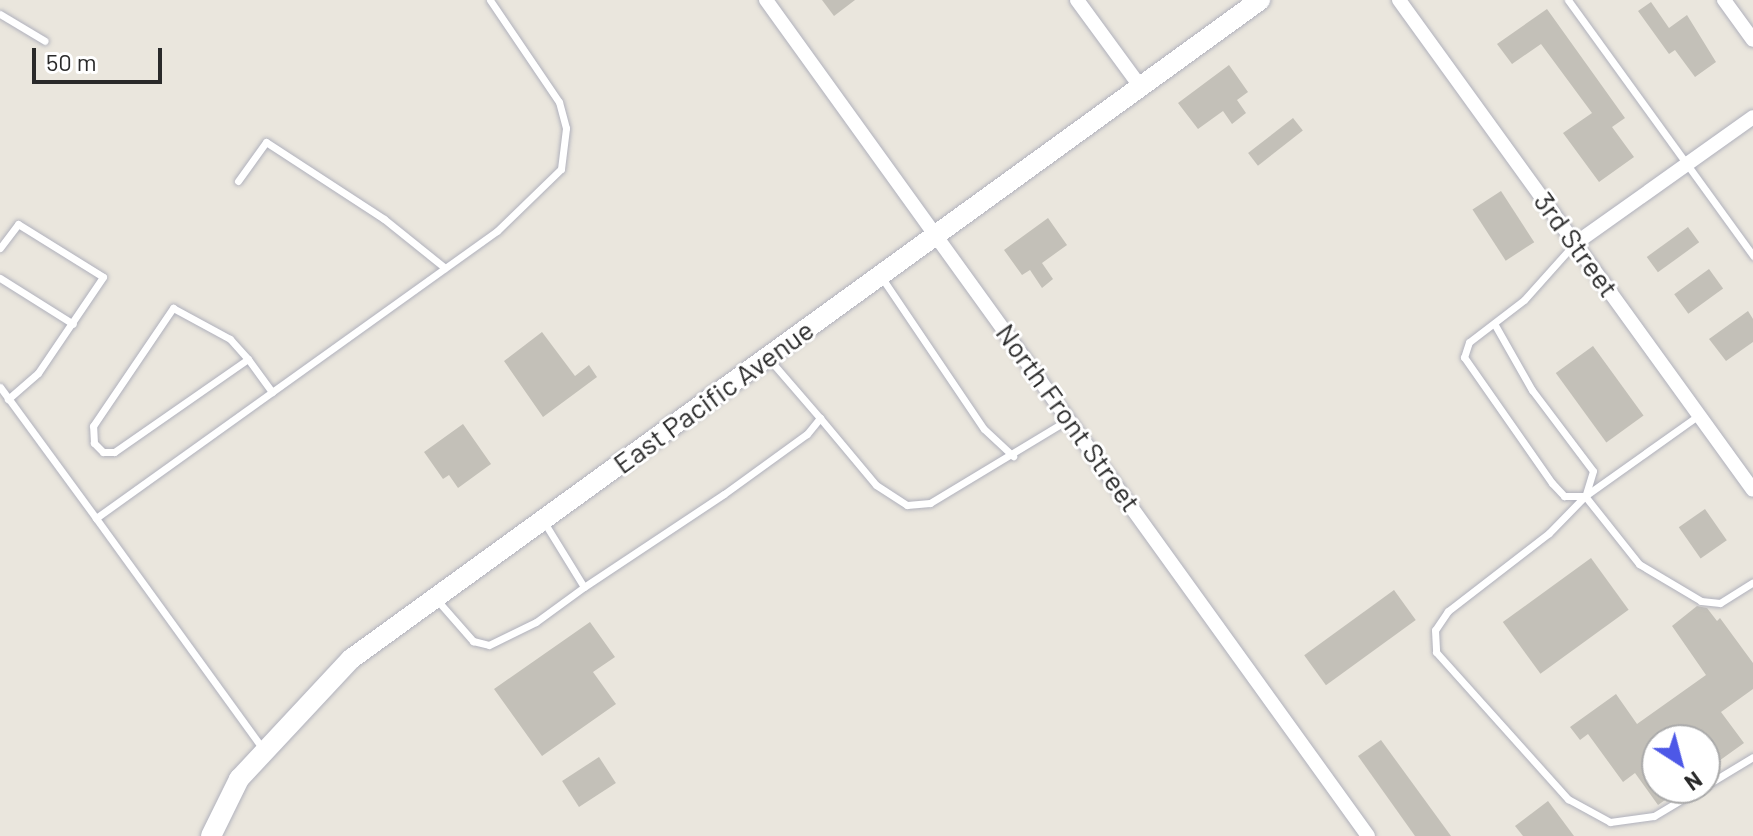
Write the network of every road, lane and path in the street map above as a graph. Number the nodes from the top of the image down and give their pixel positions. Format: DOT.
graph roads {
  1 [pos="490,0"];
  2 [pos="766,0"];
  3 [pos="1077,0"];
  4 [pos="1260,0"];
  5 [pos="1399,0"];
  6 [pos="1568,0"];
  7 [pos="1724,0"];
  8 [pos="0,14"];
  9 [pos="1753,40"];
  10 [pos="45,41"];
  11 [pos="1140,86"];
  12 [pos="1753,117"];
  13 [pos="1688,162"];
  14 [pos="238,181"];
  15 [pos="937,233"];
  16 [pos="1576,243"];
  17 [pos="0,248"];
  18 [pos="1753,256"];
  19 [pos="445,268"];
  20 [pos="880,275"];
  21 [pos="0,278"];
  22 [pos="73,324"];
  23 [pos="1495,325"];
  24 [pos="767,357"];
  25 [pos="248,359"];
  26 [pos="0,387"];
  27 [pos="272,392"];
  28 [pos="8,399"];
  29 [pos="1699,415"];
  30 [pos="820,418"];
  31 [pos="1070,418"];
  32 [pos="1013,456"];
  33 [pos="1753,490"];
  34 [pos="1585,496"];
  35 [pos="96,518"];
  36 [pos="543,520"];
  37 [pos="1753,582"];
  38 [pos="584,587"];
  39 [pos="436,598"];
  40 [pos="265,750"];
  41 [pos="1753,757"];
  42 [pos="1721,776"];
  43 [pos="1674,804"];
  44 [pos="211,836"];
  45 [pos="1368,836"];
  1 -- 19 [label="lane"];
  2 -- 15 [label="street, North Front Street"];
  3 -- 11 [label="street"];
  4 -- 11 [label="main road, East Pacific Avenue"];
  5 -- 16 [label="street, 3rd Street"];
  6 -- 13 [label="lane"];
  7 -- 9 [label="street"];
  8 -- 10 [label="lane"];
  11 -- 15 [label="main road, East Pacific Avenue"];
  12 -- 13 [label="street"];
  13 -- 16 [label="street"];
  13 -- 18 [label="lane"];
  14 -- 19 [label="lane"];
  15 -- 20 [label="main road, East Pacific Avenue"];
  15 -- 31 [label="street, North Front Street"];
  16 -- 23 [label="lane"];
  16 -- 29 [label="street, 3rd Street"];
  17 -- 22 [label="lane"];
  19 -- 27 [label="lane"];
  20 -- 24 [label="main road, East Pacific Avenue"];
  20 -- 32 [label="lane"];
  21 -- 22 [label="lane"];
  22 -- 28 [label="lane"];
  23 -- 34 [label="lane"];
  23 -- 34 [label="lane"];
  24 -- 30 [label="lane"];
  24 -- 36 [label="main road, East Pacific Avenue"];
  25 -- 25 [label="lane"];
  25 -- 27 [label="lane"];
  26 -- 28 [label="lane"];
  27 -- 35 [label="lane"];
  28 -- 35 [label="lane"];
  29 -- 33 [label="street, 3rd Street"];
  29 -- 34 [label="lane"];
  30 -- 32 [label="lane"];
  30 -- 38 [label="lane"];
  31 -- 32 [label="lane"];
  31 -- 45 [label="street, North Front Street"];
  34 -- 37 [label="lane"];
  34 -- 43 [label="lane"];
  35 -- 40 [label="lane"];
  36 -- 38 [label="lane"];
  36 -- 39 [label="main road, East Pacific Avenue"];
  38 -- 39 [label="lane"];
  39 -- 40 [label="main road, East Pacific Avenue"];
  40 -- 44 [label="main road, East Pacific Avenue"];
  41 -- 42 [label="lane"];
}
